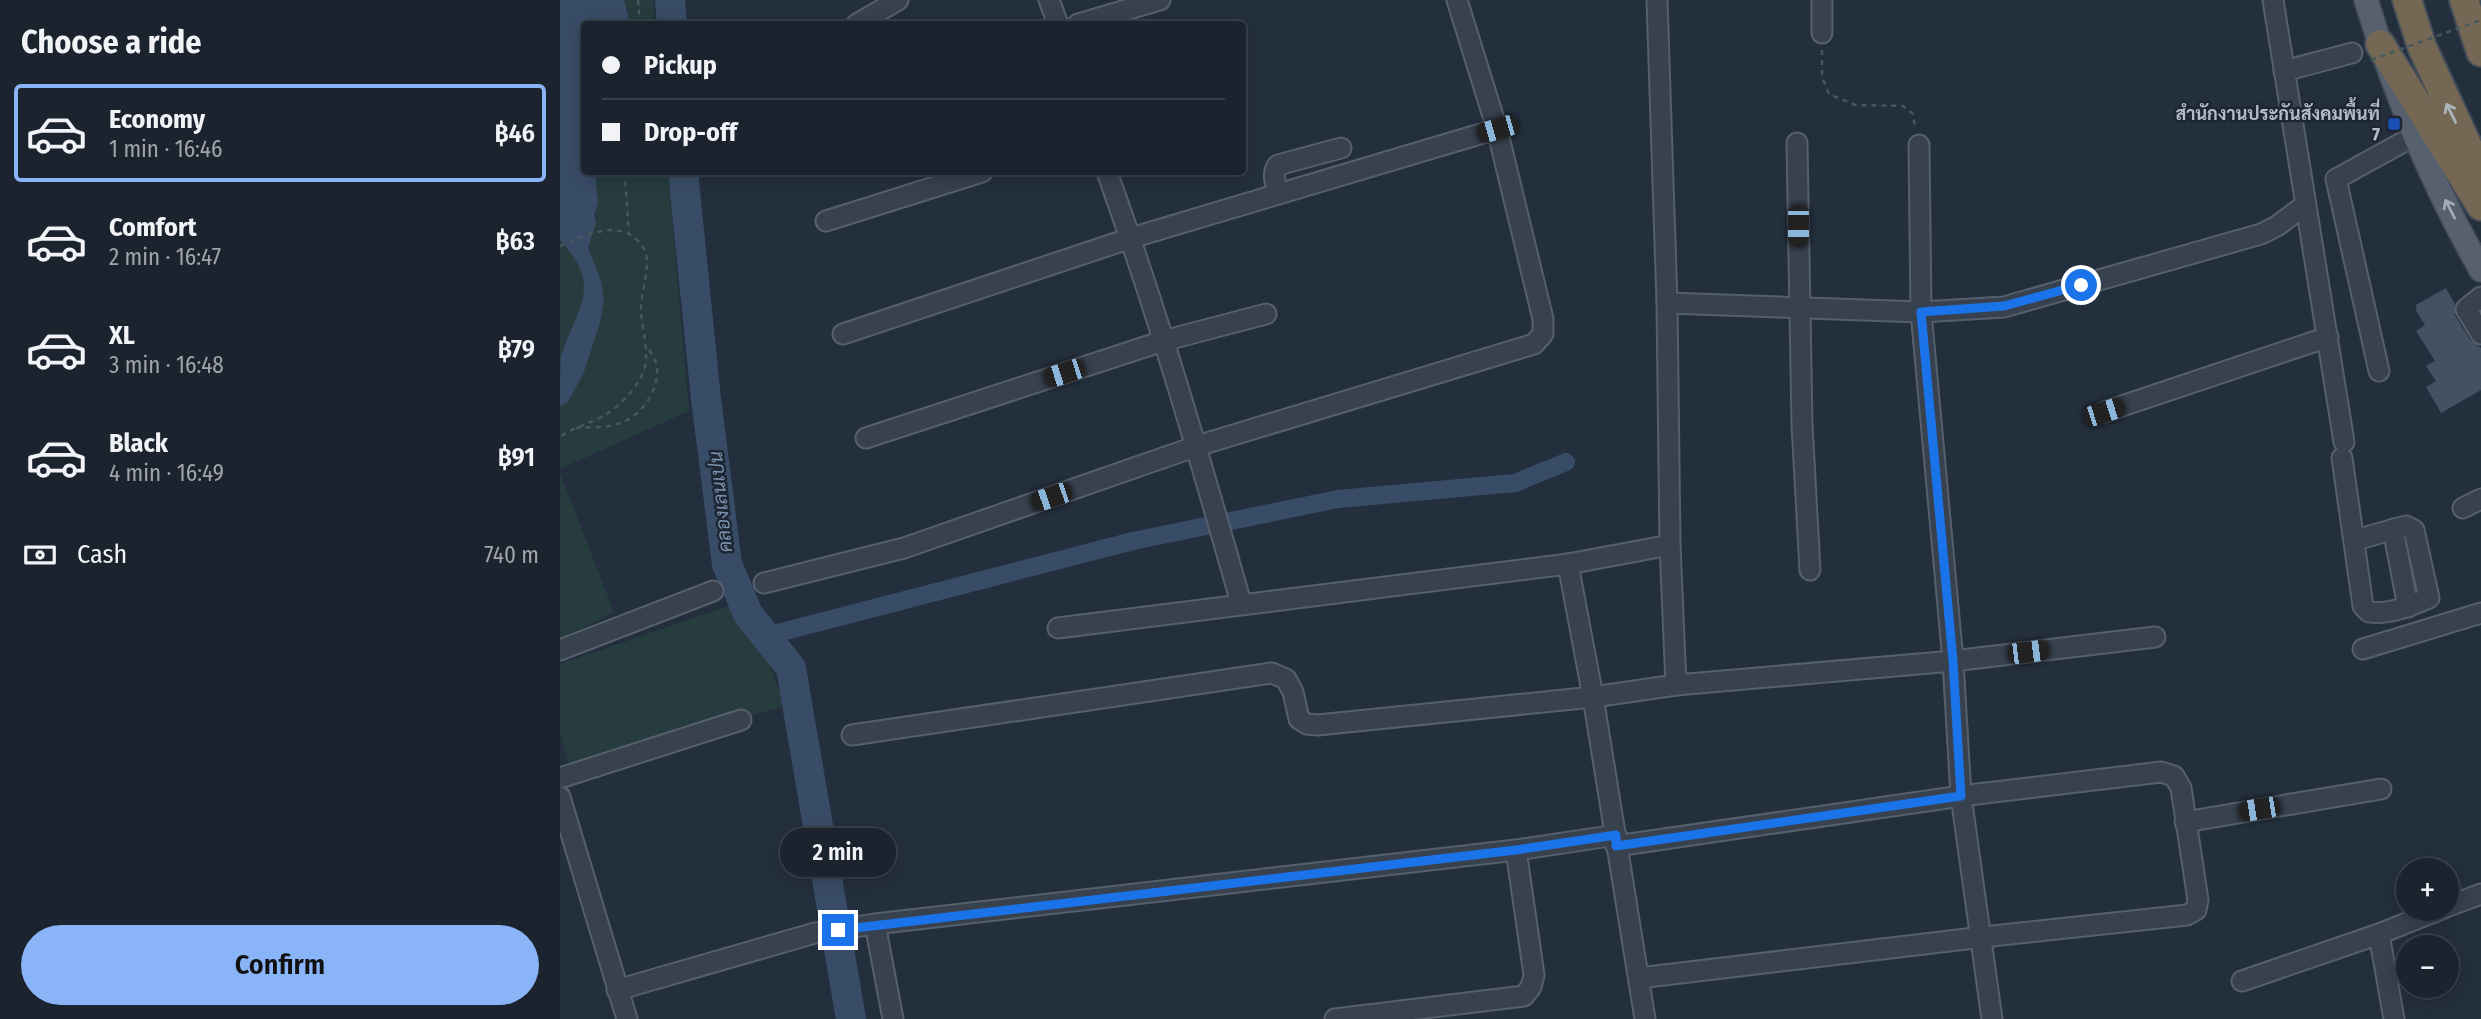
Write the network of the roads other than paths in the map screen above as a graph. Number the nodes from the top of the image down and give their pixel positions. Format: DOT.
graph roads {
  1 [pos="898,0"];
  2 [pos="1049,0"];
  3 [pos="1160,0"];
  4 [pos="1457,0"];
  5 [pos="1657,0"];
  6 [pos="1822,0"];
  7 [pos="2273,0"];
  8 [pos="2367,0"];
  9 [pos="2407,0"];
  10 [pos="2464,0"];
  11 [pos="862,21"];
  12 [pos="1057,21"];
  13 [pos="1087,21"];
  14 [pos="1822,33"];
  15 [pos="2368,52"];
  16 [pos="2481,52"];
  17 [pos="2284,71"];
  18 [pos="1497,129"];
  19 [pos="2416,135"];
  20 [pos="1797,143"];
  21 [pos="1919,145"];
  22 [pos="1341,148"];
  23 [pos="972,175"];
  24 [pos="1108,175"];
  25 [pos="2481,175"];
  26 [pos="1278,194"];
  27 [pos="2305,205"];
  28 [pos="2481,206"];
  29 [pos="826,221"];
  30 [pos="1131,238"];
  31 [pos="2481,270"];
  32 [pos="2481,297"];
  33 [pos="1667,303"];
  34 [pos="1799,308"];
  35 [pos="1921,312"];
  36 [pos="1266,314"];
  37 [pos="843,334"];
  38 [pos="2481,334"];
  39 [pos="2328,337"];
  40 [pos="1163,341"];
  41 [pos="2379,371"];
  42 [pos="2104,412"];
  43 [pos="866,438"];
  44 [pos="1197,446"];
  45 [pos="2393,529"];
  46 [pos="2355,540"];
  47 [pos="1670,545"];
  48 [pos="1567,564"];
  49 [pos="1810,570"];
  50 [pos="764,583"];
  51 [pos="713,592"];
  52 [pos="2429,598"];
  53 [pos="1241,603"];
  54 [pos="2408,607"];
  55 [pos="2481,613"];
  56 [pos="2449,625"];
  57 [pos="1058,628"];
  58 [pos="2155,637"];
  59 [pos="2363,649"];
  60 [pos="560,650"];
  61 [pos="1953,661"];
  62 [pos="1676,685"];
  63 [pos="1593,697"];
  64 [pos="741,720"];
  65 [pos="852,735"];
  66 [pos="560,778"];
  67 [pos="2381,789"];
  68 [pos="1961,796"];
  69 [pos="560,797"];
  70 [pos="2185,822"];
  71 [pos="1616,841"];
  72 [pos="1516,850"];
  73 [pos="2481,894"];
  74 [pos="2459,903"];
  75 [pos="2412,921"];
  76 [pos="868,925"];
  77 [pos="2379,934"];
  78 [pos="1983,937"];
  79 [pos="1639,978"];
  80 [pos="2242,981"];
  81 [pos="617,990"];
  82 [pos="627,1019"];
  83 [pos="893,1019"];
  84 [pos="1335,1019"];
  85 [pos="1645,1019"];
  86 [pos="1992,1019"];
  87 [pos="2395,1019"];
  1 -- 11 [label="street"];
  2 -- 12 [label="street"];
  3 -- 13 [label="street"];
  4 -- 18 [label="street"];
  5 -- 33 [label="street"];
  6 -- 14 [label="street"];
  7 -- 17 [label="street"];
  8 -- 15 [label="main road"];
  25 -- 9 [label="highway, one-way"];
  10 -- 16 [label="highway"];
  15 -- 17 [label="street"];
  15 -- 19 [label="main road"];
  15 -- 28 [label="highway"];
  17 -- 27 [label="street"];
  18 -- 26 [label="street"];
  18 -- 44 [label="street"];
  31 -- 19 [label="main road, one-way"];
  19 -- 41 [label="street"];
  20 -- 34 [label="street"];
  21 -- 35 [label="street"];
  22 -- 26 [label="street"];
  23 -- 29 [label="street"];
  24 -- 30 [label="street"];
  26 -- 30 [label="street"];
  27 -- 35 [label="street"];
  27 -- 39 [label="street"];
  30 -- 37 [label="street"];
  30 -- 40 [label="street"];
  32 -- 38 [label="street"];
  33 -- 34 [label="street"];
  33 -- 47 [label="street"];
  34 -- 35 [label="street"];
  34 -- 49 [label="street"];
  35 -- 61 [label="street"];
  36 -- 40 [label="street"];
  39 -- 42 [label="street"];
  39 -- 46 [label="street"];
  40 -- 43 [label="street"];
  40 -- 44 [label="street"];
  44 -- 50 [label="street"];
  44 -- 53 [label="street"];
  45 -- 46 [label="street"];
  45 -- 52 [label="street"];
  45 -- 54 [label="street"];
  46 -- 54 [label="street"];
  47 -- 48 [label="street"];
  47 -- 62 [label="street"];
  48 -- 53 [label="street"];
  48 -- 63 [label="street"];
  51 -- 60 [label="street"];
  52 -- 54 [label="street"];
  52 -- 56 [label="street"];
  53 -- 57 [label="street"];
  55 -- 56 [label="street"];
  56 -- 59 [label="street"];
  58 -- 61 [label="street"];
  61 -- 62 [label="street"];
  61 -- 68 [label="street"];
  62 -- 63 [label="street"];
  63 -- 65 [label="street"];
  63 -- 71 [label="street"];
  64 -- 66 [label="street"];
  67 -- 70 [label="street"];
  68 -- 70 [label="street"];
  68 -- 71 [label="street"];
  68 -- 78 [label="street"];
  69 -- 81 [label="street"];
  70 -- 78 [label="street"];
  71 -- 72 [label="street"];
  71 -- 79 [label="street"];
  72 -- 76 [label="street"];
  72 -- 84 [label="street"];
  73 -- 74 [label="street"];
  75 -- 77 [label="street"];
  76 -- 81 [label="street"];
  76 -- 83 [label="street"];
  77 -- 80 [label="street"];
  77 -- 87 [label="street"];
  78 -- 79 [label="street"];
  78 -- 86 [label="street"];
  79 -- 85 [label="street"];
  81 -- 82 [label="street"];
}
